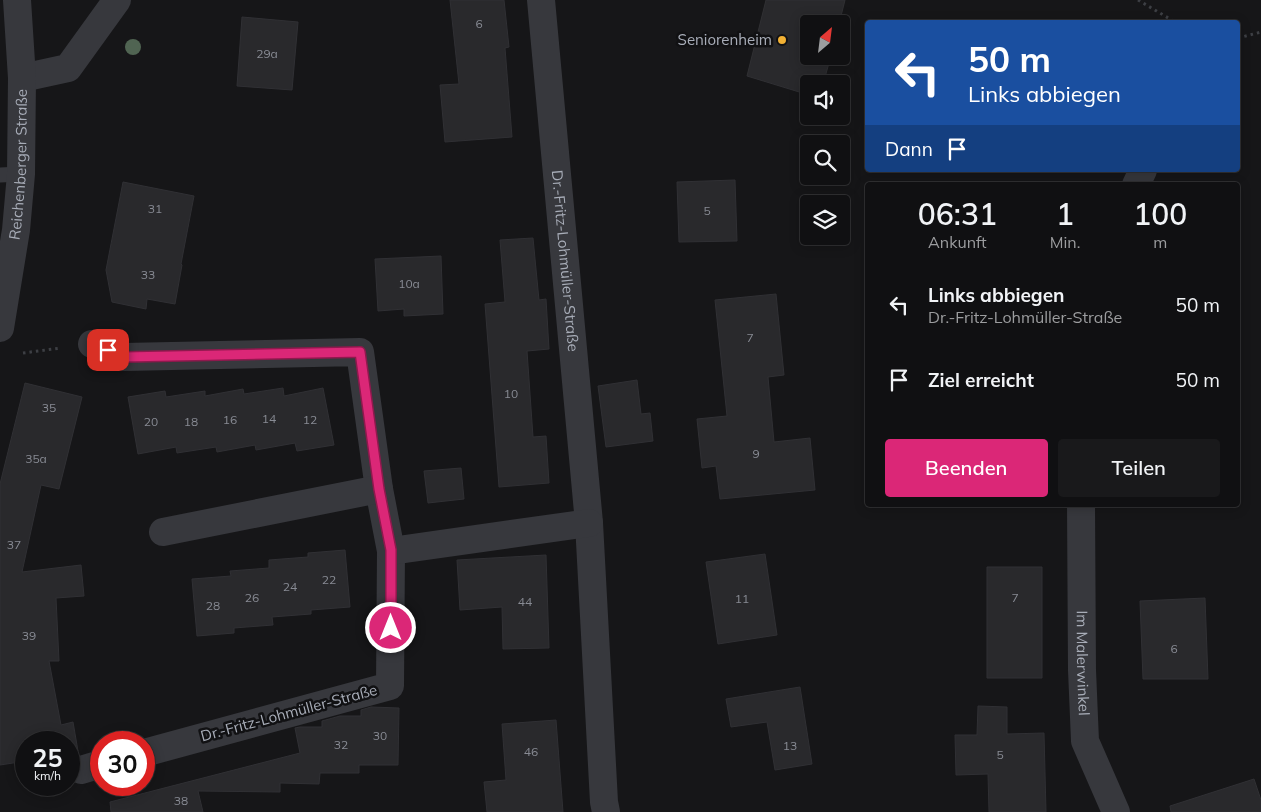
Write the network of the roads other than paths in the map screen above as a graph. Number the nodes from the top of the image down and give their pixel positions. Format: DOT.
graph roads {
  1 [pos="17,0"];
  2 [pos="117,0"];
  3 [pos="541,0"];
  4 [pos="22,78"];
  5 [pos="10,175"];
  6 [pos="0,328"];
  7 [pos="92,344"];
  8 [pos="379,489"];
  9 [pos="1082,507"];
  10 [pos="589,523"];
  11 [pos="163,532"];
  12 [pos="391,550"];
  13 [pos="155,750"];
  14 [pos="606,812"];
  15 [pos="1116,812"];
  1 -- 4 [label="street, Reichenberger Straße"];
  2 -- 4 [label="street"];
  3 -- 10 [label="street, Dr.-Fritz-Lohmüller-Straße"];
  4 -- 5 [label="street, Reichenberger Straße"];
  5 -- 6 [label="street, Reichenberger Straße"];
  7 -- 8 [label="street, Dr.-Fritz-Lohmüller-Straße"];
  8 -- 11 [label="street"];
  8 -- 12 [label="street, Dr.-Fritz-Lohmüller-Straße"];
  9 -- 15 [label="street, Im Malerwinkel"];
  10 -- 12 [label="street"];
  10 -- 14 [label="street, Dr.-Fritz-Lohmüller-Straße"];
  12 -- 13 [label="street, Dr.-Fritz-Lohmüller-Straße"];
}
